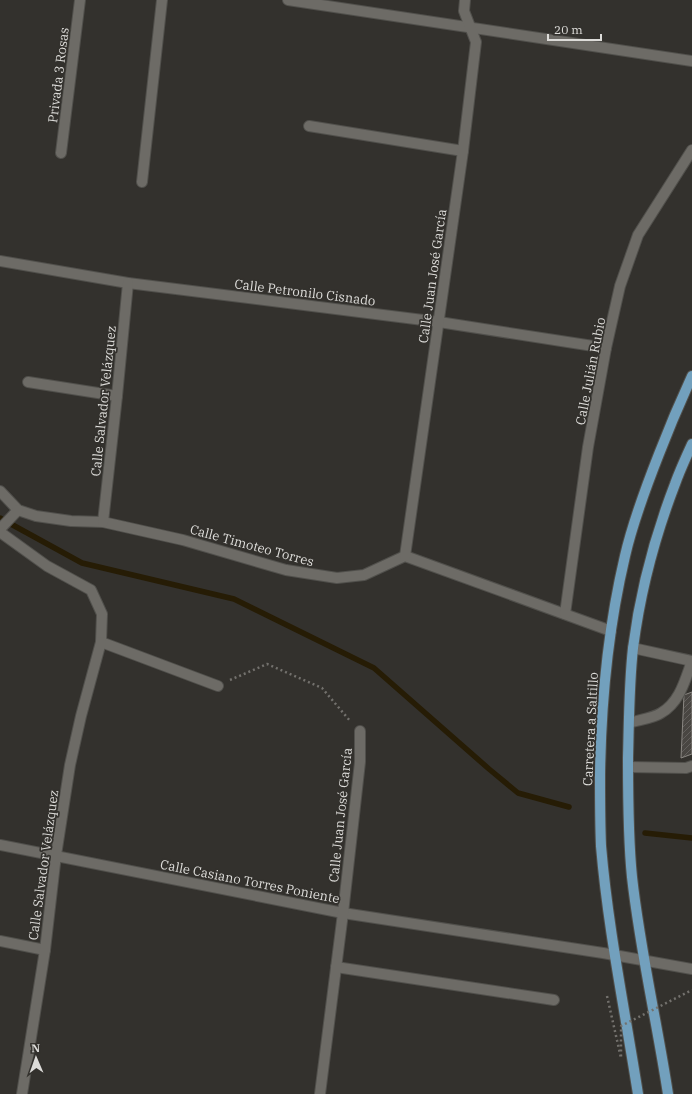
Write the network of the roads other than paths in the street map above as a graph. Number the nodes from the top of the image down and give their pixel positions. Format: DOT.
graph roads {
  1 [pos="80,0"];
  2 [pos="162,0"];
  3 [pos="288,0"];
  4 [pos="465,0"];
  5 [pos="471,29"];
  6 [pos="692,61"];
  7 [pos="309,126"];
  8 [pos="692,150"];
  9 [pos="463,151"];
  10 [pos="61,153"];
  11 [pos="142,182"];
  12 [pos="0,261"];
  13 [pos="128,283"];
  14 [pos="438,322"];
  15 [pos="606,348"];
  16 [pos="692,376"];
  17 [pos="28,382"];
  18 [pos="117,396"];
  19 [pos="692,444"];
  20 [pos="0,490"];
  21 [pos="18,510"];
  22 [pos="103,522"];
  23 [pos="0,530"];
  24 [pos="405,556"];
  25 [pos="565,614"];
  26 [pos="611,631"];
  27 [pos="101,642"];
  28 [pos="633,648"];
  29 [pos="692,661"];
  30 [pos="218,686"];
  31 [pos="629,723"];
  32 [pos="360,731"];
  33 [pos="692,766"];
  34 [pos="628,767"];
  35 [pos="0,845"];
  36 [pos="56,855"];
  37 [pos="343,913"];
  38 [pos="0,941"];
  39 [pos="45,950"];
  40 [pos="615,955"];
  41 [pos="644,960"];
  42 [pos="336,967"];
  43 [pos="692,969"];
  44 [pos="554,1000"];
  45 [pos="22,1094"];
  46 [pos="320,1094"];
  47 [pos="638,1094"];
  48 [pos="668,1094"];
  1 -- 10 [label="street, Privada 3 Rosas"];
  2 -- 11 [label="street"];
  3 -- 5 [label="street"];
  4 -- 5 [label="street, Calle Juan José García"];
  5 -- 6 [label="street"];
  5 -- 9 [label="street, Calle Juan José García"];
  7 -- 9 [label="street"];
  8 -- 15 [label="street, Calle Julián Rubio"];
  9 -- 14 [label="street, Calle Juan José García"];
  12 -- 13 [label="street, Calle Petronilo Cisnado"];
  13 -- 14 [label="street, Calle Petronilo Cisnado"];
  13 -- 18 [label="street, Calle Salvador Velázquez"];
  14 -- 15 [label="street, Calle Petronilo Cisnado"];
  14 -- 24 [label="street, Calle Juan José García"];
  15 -- 25 [label="street, Calle Julián Rubio"];
  16 -- 26 [label="main road, Carretera a Saltillo"];
  17 -- 18 [label="street"];
  18 -- 22 [label="street, Calle Salvador Velázquez"];
  19 -- 28 [label="main road"];
  20 -- 21 [label="street"];
  21 -- 22 [label="street, Calle Timoteo Torres"];
  21 -- 23 [label="street"];
  22 -- 24 [label="street, Calle Timoteo Torres"];
  23 -- 27 [label="street"];
  24 -- 25 [label="street"];
  25 -- 26 [label="street"];
  26 -- 40 [label="main road, Carretera a Saltillo"];
  27 -- 30 [label="street"];
  27 -- 36 [label="street, Calle Salvador Velázquez"];
  28 -- 29 [label="street"];
  28 -- 31 [label="main road"];
  29 -- 31 [label="street"];
  31 -- 34 [label="main road"];
  32 -- 37 [label="street, Calle Juan José García"];
  33 -- 34 [label="street"];
  34 -- 41 [label="main road"];
  35 -- 36 [label="street, Calle Casiano Torres Poniente"];
  36 -- 37 [label="street, Calle Casiano Torres Poniente"];
  36 -- 39 [label="street, Calle Salvador Velázquez"];
  37 -- 40 [label="street, Calle Casiano Torres Poniente"];
  37 -- 42 [label="street, Calle Juan José García"];
  38 -- 39 [label="street"];
  39 -- 45 [label="street, Calle Salvador Velázquez"];
  40 -- 41 [label="street, Calle Casiano Torres Poniente"];
  40 -- 47 [label="main road, Carretera a Saltillo"];
  41 -- 43 [label="street, Calle Casiano Torres Poniente"];
  41 -- 48 [label="main road"];
  42 -- 44 [label="street"];
  42 -- 46 [label="street, Calle Juan José García"];
}
